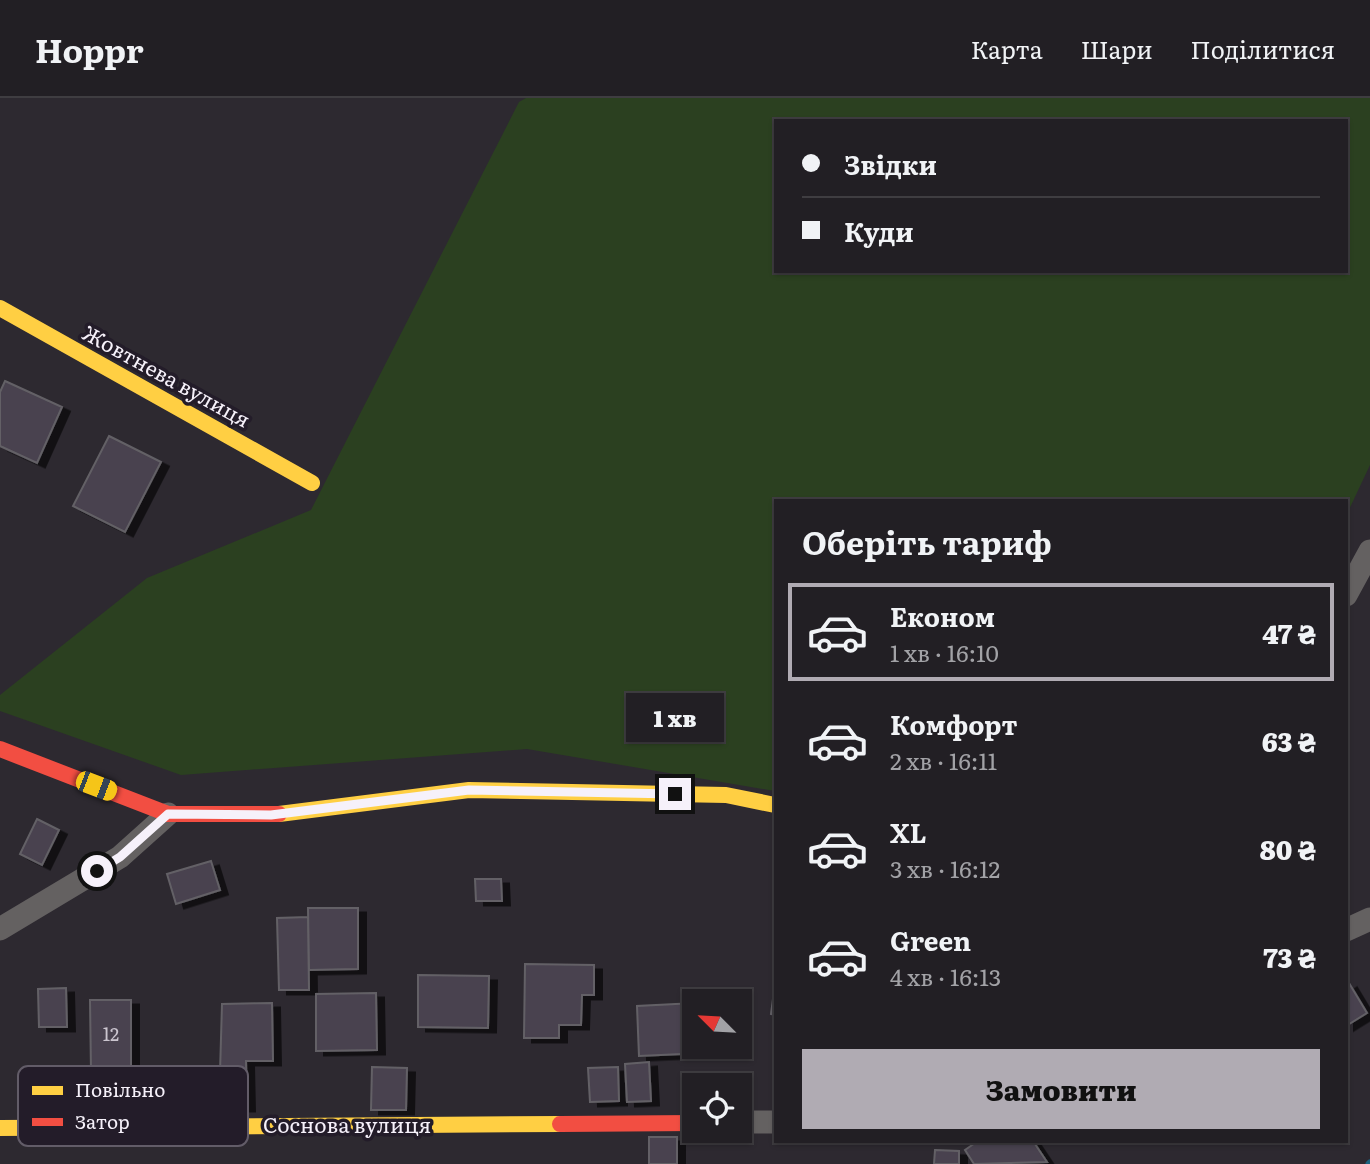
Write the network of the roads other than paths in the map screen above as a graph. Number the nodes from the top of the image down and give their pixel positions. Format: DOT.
graph roads {
  1 [pos="0,308"];
  2 [pos="312,483"];
  3 [pos="1370,551"];
  4 [pos="1348,591"];
  5 [pos="0,749"];
  6 [pos="774,805"];
  7 [pos="168,814"];
  8 [pos="1370,919"];
  9 [pos="0,929"];
  10 [pos="1348,929"];
  11 [pos="752,1122"];
  12 [pos="774,1122"];
  13 [pos="682,1123"];
  14 [pos="248,1126"];
  15 [pos="0,1128"];
  16 [pos="18,1128"];
  1 -- 2 [label="street, Жовтнева вулиця"];
  3 -- 4 [label="street"];
  5 -- 7 [label="street"];
  6 -- 7 [label="street"];
  7 -- 9 [label="street"];
  8 -- 10 [label="street"];
  11 -- 12 [label="street"];
  13 -- 14 [label="street, Соснова вулиця"];
  15 -- 16 [label="street, Соснова вулиця"];
}
